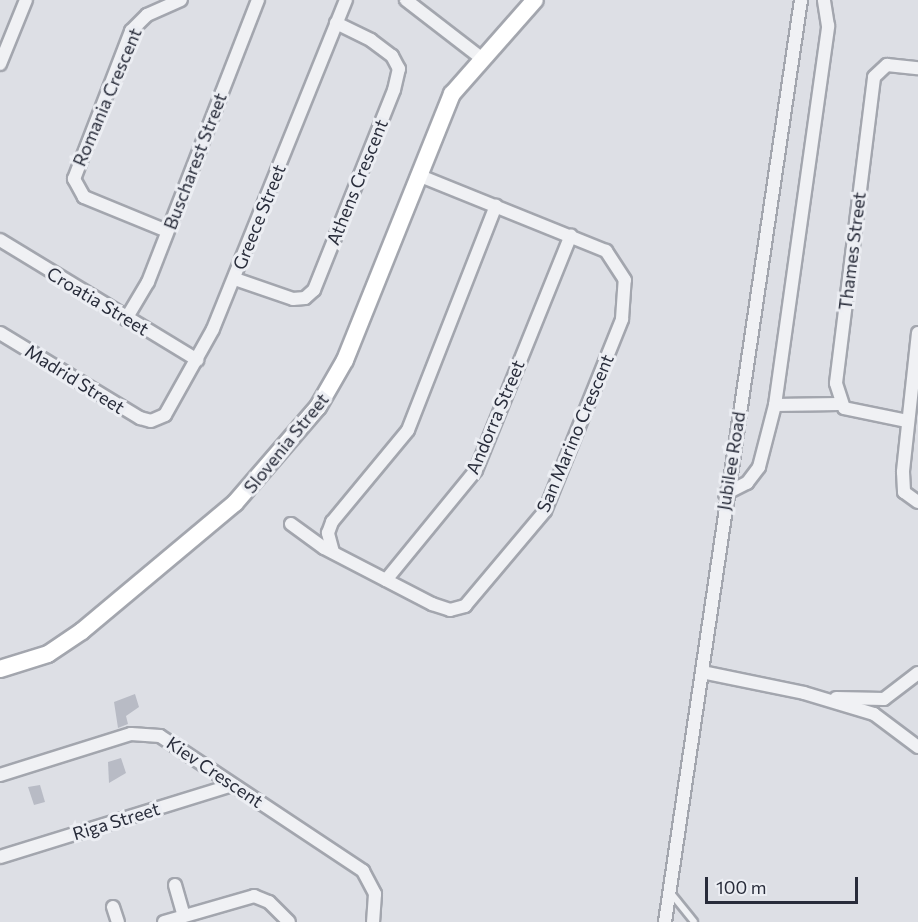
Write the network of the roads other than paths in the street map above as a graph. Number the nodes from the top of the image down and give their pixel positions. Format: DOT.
graph roads {
  1 [pos="26,0"];
  2 [pos="181,0"];
  3 [pos="258,0"];
  4 [pos="346,0"];
  5 [pos="406,0"];
  6 [pos="535,0"];
  7 [pos="801,0"];
  8 [pos="824,0"];
  9 [pos="336,23"];
  10 [pos="480,57"];
  11 [pos="0,64"];
  12 [pos="918,68"];
  13 [pos="418,175"];
  14 [pos="496,206"];
  15 [pos="167,231"];
  16 [pos="571,235"];
  17 [pos="0,240"];
  18 [pos="235,279"];
  19 [pos="126,319"];
  20 [pos="0,333"];
  21 [pos="918,333"];
  22 [pos="197,360"];
  23 [pos="839,404"];
  24 [pos="775,405"];
  25 [pos="151,421"];
  26 [pos="908,421"];
  27 [pos="726,494"];
  28 [pos="912,499"];
  29 [pos="291,524"];
  30 [pos="333,552"];
  31 [pos="386,580"];
  32 [pos="0,669"];
  33 [pos="702,672"];
  34 [pos="918,673"];
  35 [pos="822,698"];
  36 [pos="918,747"];
  37 [pos="0,775"];
  38 [pos="232,785"];
  39 [pos="0,857"];
  40 [pos="175,885"];
  41 [pos="670,892"];
  42 [pos="113,906"];
  43 [pos="184,916"];
  44 [pos="118,922"];
  45 [pos="164,922"];
  46 [pos="289,922"];
  47 [pos="373,922"];
  48 [pos="665,922"];
  49 [pos="694,922"];
  1 -- 11 [label="street"];
  2 -- 15 [label="street, Romania Crescent"];
  3 -- 15 [label="street, Buscharest Street"];
  4 -- 9 [label="street, Greece Street"];
  5 -- 10 [label="street"];
  6 -- 10 [label="street, Slovenia Street"];
  7 -- 27 [label="street, Jubilee Road"];
  8 -- 24 [label="street"];
  9 -- 18 [label="street, Greece Street"];
  9 -- 18 [label="street, Athens Crescent"];
  10 -- 13 [label="street, Slovenia Street"];
  12 -- 23 [label="street, Thames Street"];
  13 -- 14 [label="street, San Marino Crescent"];
  13 -- 32 [label="street, Slovenia Street"];
  14 -- 16 [label="street, San Marino Crescent"];
  14 -- 30 [label="street"];
  15 -- 19 [label="street, Buscharest Street"];
  16 -- 31 [label="street, Andorra Street"];
  16 -- 31 [label="street, San Marino Crescent"];
  17 -- 19 [label="street, Croatia Street"];
  18 -- 22 [label="street, Greece Street"];
  19 -- 22 [label="street, Croatia Street"];
  20 -- 25 [label="street, Madrid Street"];
  21 -- 26 [label="street"];
  22 -- 25 [label="street, Greece Street"];
  23 -- 24 [label="street"];
  23 -- 26 [label="street"];
  24 -- 27 [label="street"];
  26 -- 28 [label="street"];
  27 -- 33 [label="street, Jubilee Road"];
  29 -- 30 [label="street, San Marino Crescent"];
  30 -- 31 [label="street, San Marino Crescent"];
  33 -- 35 [label="street"];
  33 -- 41 [label="street, Jubilee Road"];
  34 -- 35 [label="street"];
  35 -- 36 [label="street"];
  37 -- 38 [label="street, Kiev Crescent"];
  38 -- 39 [label="street, Riga Street"];
  38 -- 47 [label="street, Kiev Crescent"];
  40 -- 43 [label="street"];
  41 -- 48 [label="street, Jubilee Road"];
  41 -- 49 [label="lane"];
  42 -- 44 [label="street"];
  43 -- 45 [label="street"];
  43 -- 46 [label="street"];
}
